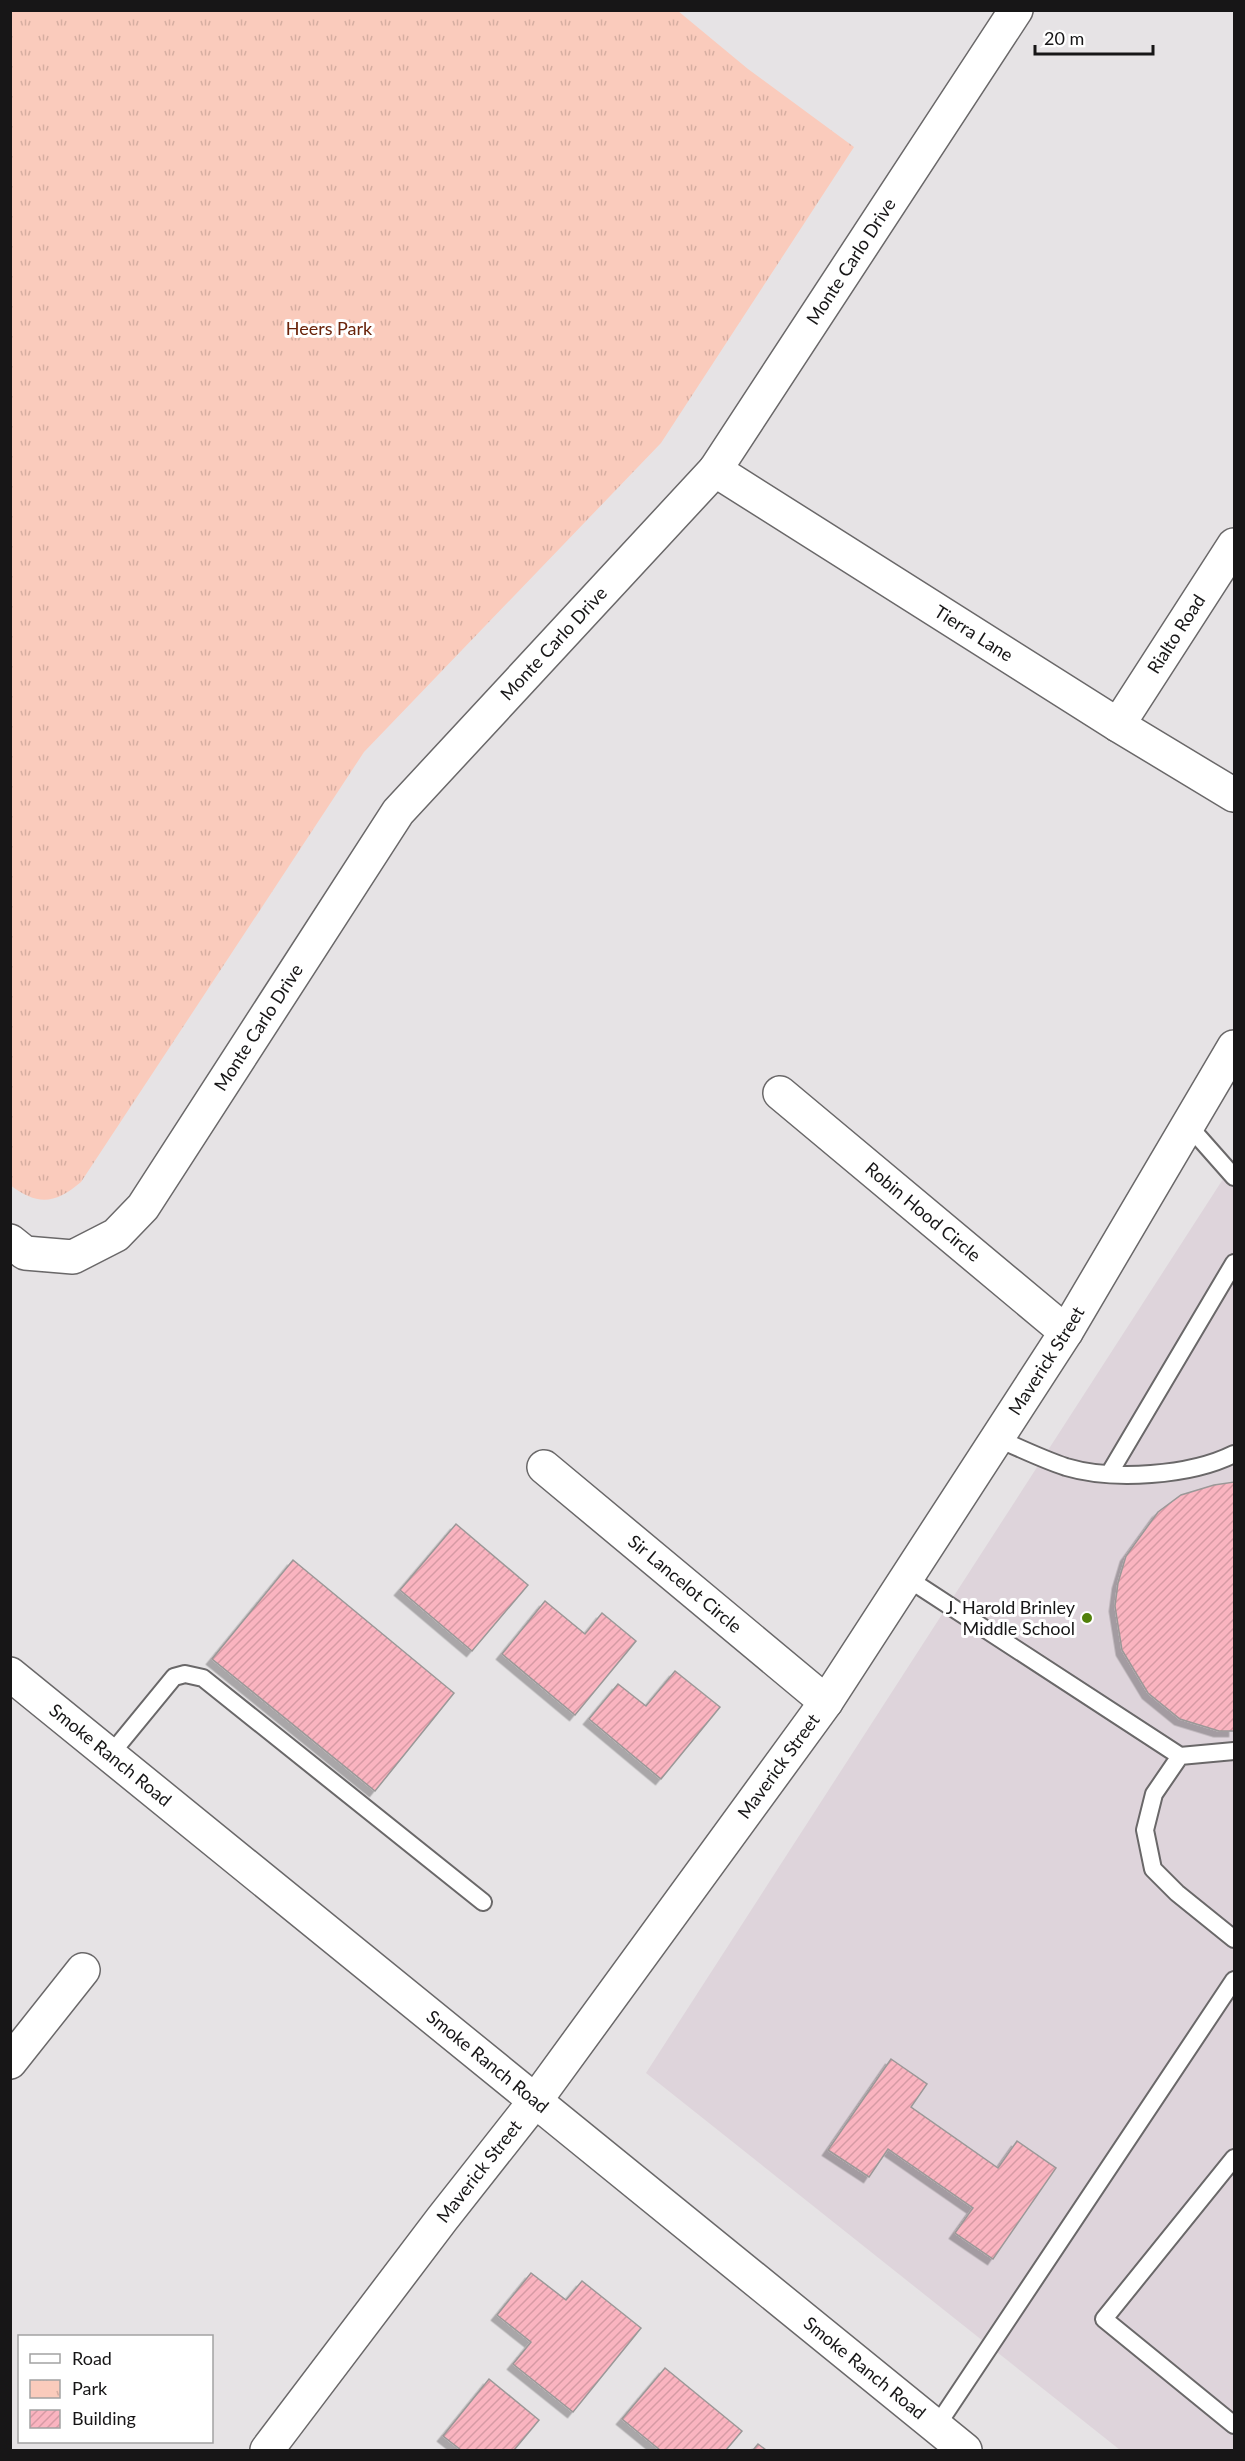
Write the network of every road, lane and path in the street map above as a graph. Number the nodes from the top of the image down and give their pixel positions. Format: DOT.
graph roads {
  1 [pos="1016,10"];
  2 [pos="715,470"];
  3 [pos="1234,544"];
  4 [pos="1118,725"];
  5 [pos="1234,795"];
  6 [pos="1234,1047"];
  7 [pos="780,1093"];
  8 [pos="1188,1125"];
  9 [pos="1234,1177"];
  10 [pos="10,1241"];
  11 [pos="1234,1263"];
  12 [pos="1066,1332"];
  13 [pos="997,1438"];
  14 [pos="1234,1454"];
  15 [pos="544,1467"];
  16 [pos="1109,1474"];
  17 [pos="907,1578"];
  18 [pos="10,1674"];
  19 [pos="826,1702"];
  20 [pos="1234,1751"];
  21 [pos="110,1755"];
  22 [pos="1180,1756"];
  23 [pos="483,1902"];
  24 [pos="1234,1939"];
  25 [pos="83,1970"];
  26 [pos="1234,1980"];
  27 [pos="10,2062"];
  28 [pos="536,2101"];
  29 [pos="1234,2158"];
  30 [pos="1234,2425"];
  31 [pos="936,2427"];
  32 [pos="267,2451"];
  33 [pos="965,2451"];
  1 -- 2 [label="street, Monte Carlo Drive"];
  2 -- 4 [label="street, Tierra Lane"];
  2 -- 10 [label="street, Monte Carlo Drive"];
  3 -- 4 [label="street, Rialto Road"];
  4 -- 5 [label="street, Tierra Lane"];
  6 -- 8 [label="street, Maverick Street"];
  7 -- 12 [label="street, Robin Hood Circle"];
  8 -- 9 [label="lane"];
  8 -- 12 [label="street, Maverick Street"];
  11 -- 16 [label="lane"];
  12 -- 13 [label="street, Maverick Street"];
  13 -- 16 [label="lane"];
  13 -- 17 [label="street, Maverick Street"];
  14 -- 16 [label="lane"];
  15 -- 19 [label="street, Sir Lancelot Circle"];
  17 -- 19 [label="street, Maverick Street"];
  17 -- 22 [label="lane"];
  18 -- 21 [label="street, Smoke Ranch Road"];
  19 -- 28 [label="street, Maverick Street"];
  20 -- 22 [label="lane"];
  21 -- 23 [label="lane"];
  21 -- 28 [label="street, Smoke Ranch Road"];
  22 -- 24 [label="lane"];
  25 -- 27 [label="street"];
  26 -- 31 [label="lane"];
  28 -- 31 [label="street, Smoke Ranch Road"];
  28 -- 32 [label="street, Maverick Street"];
  29 -- 30 [label="lane"];
  31 -- 33 [label="street, Smoke Ranch Road"];
}
